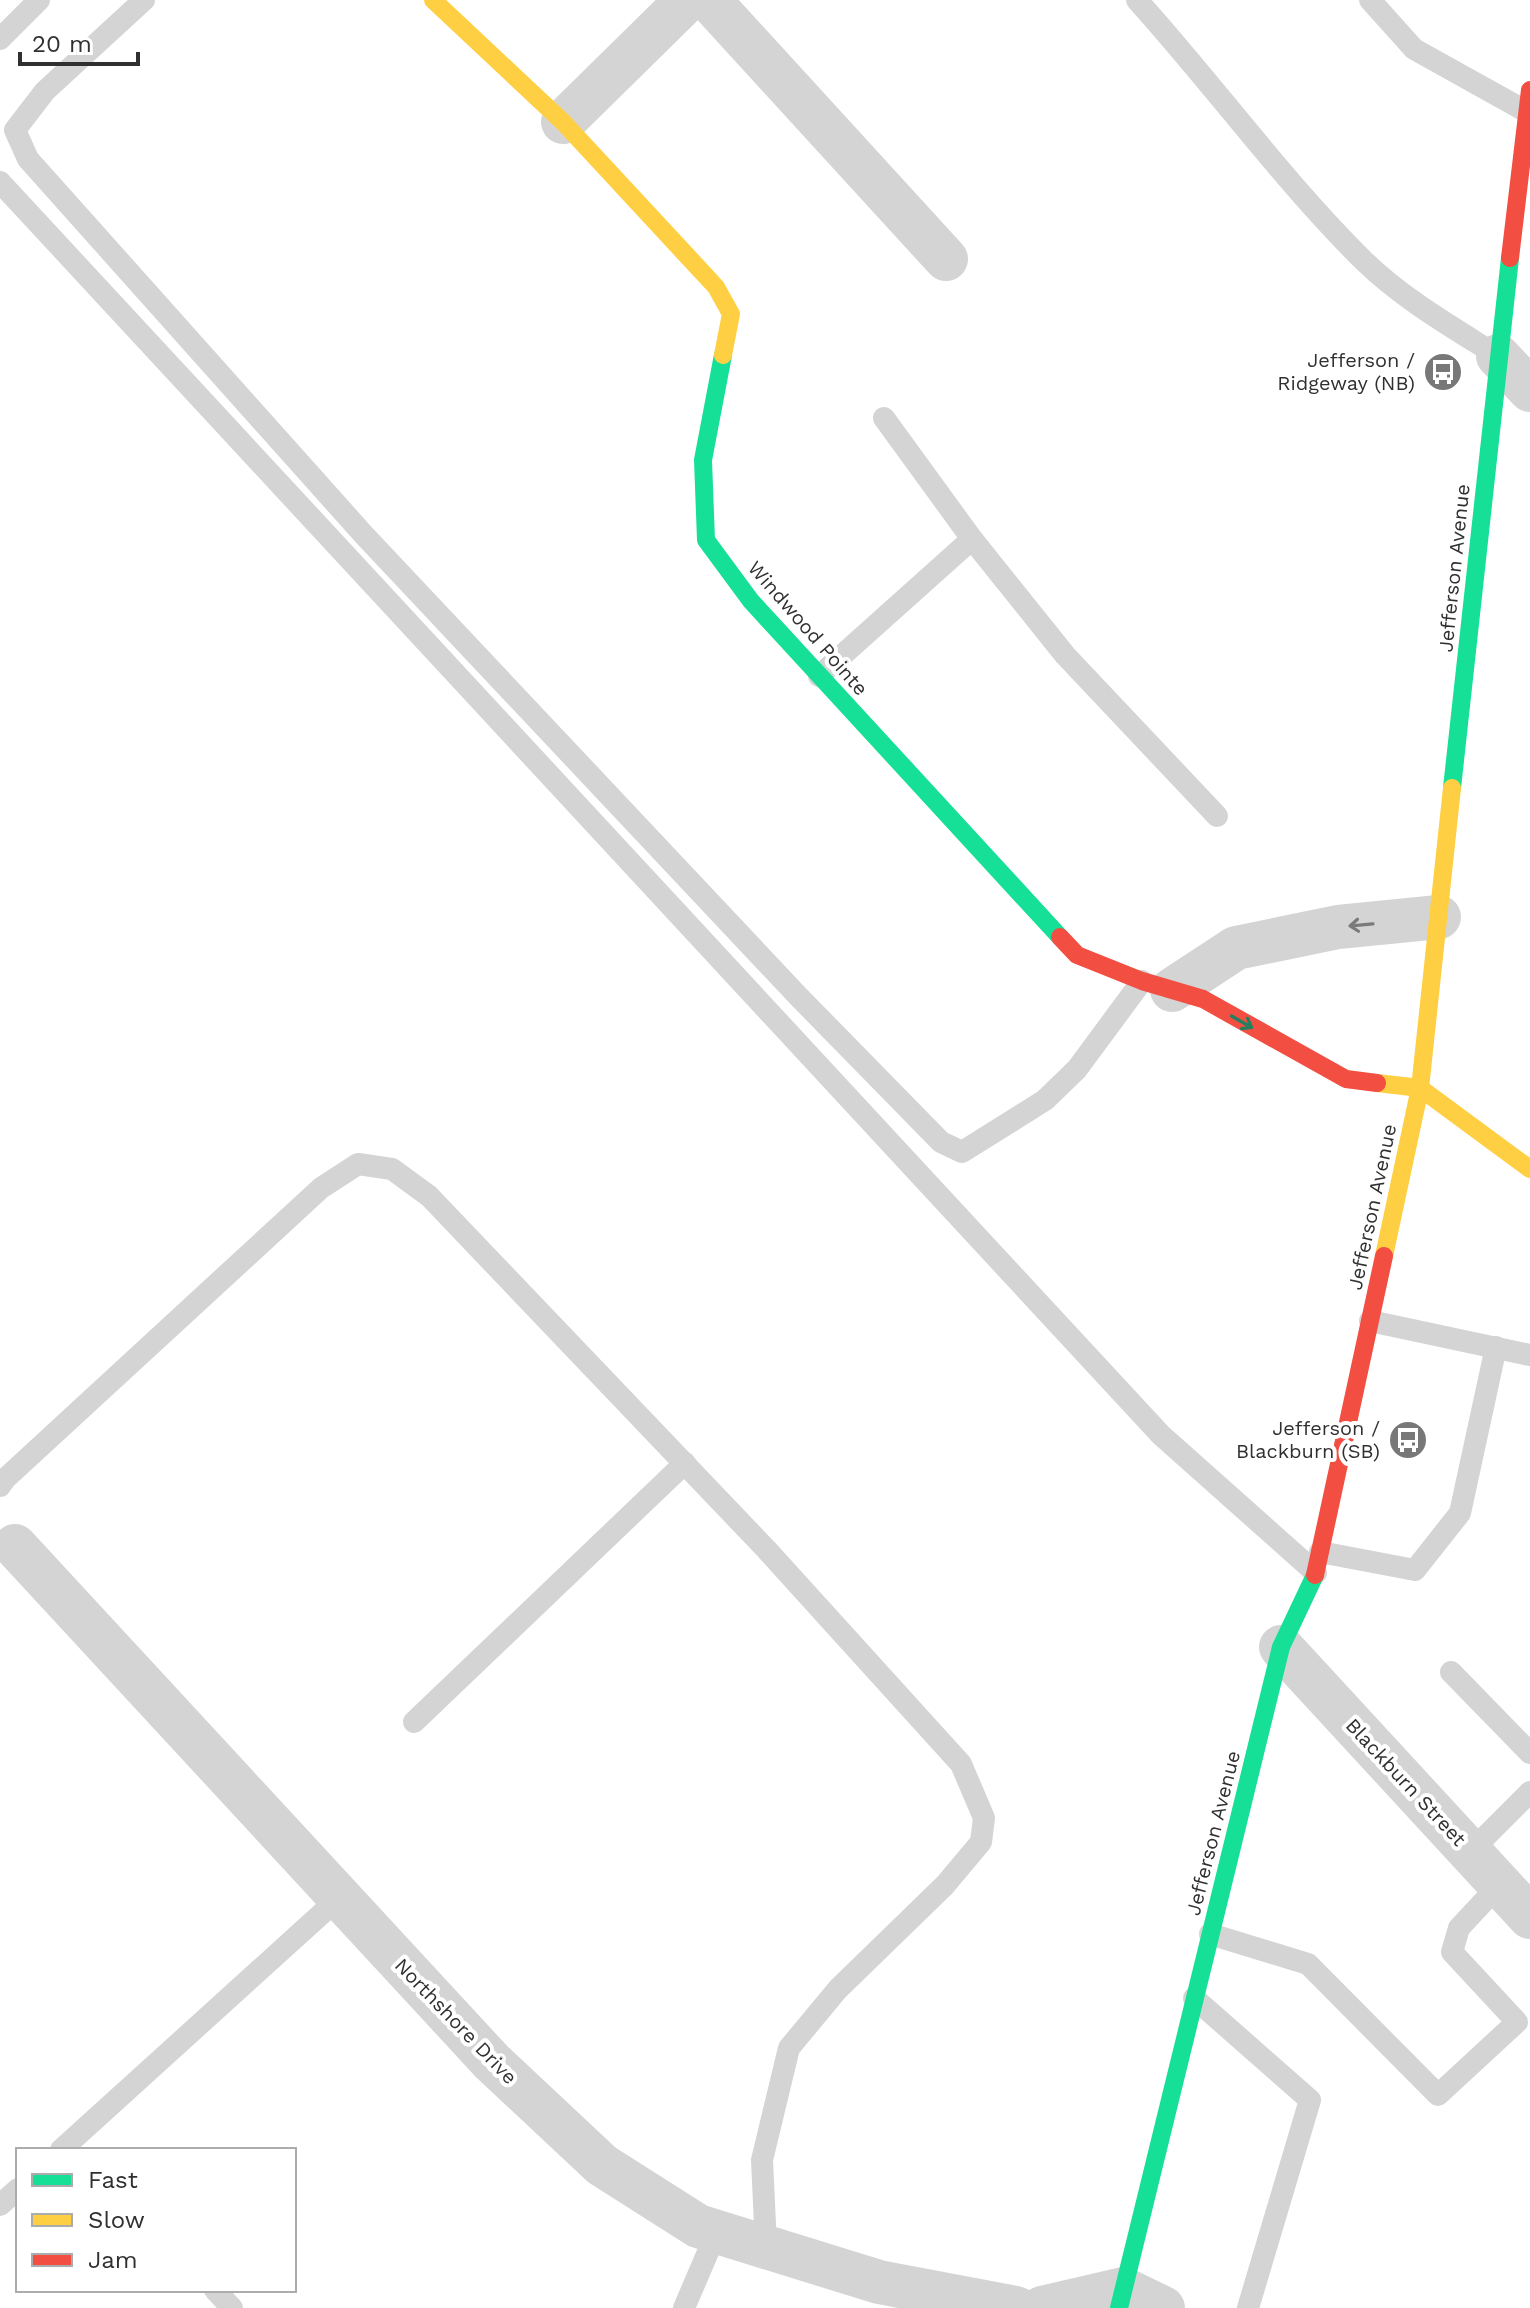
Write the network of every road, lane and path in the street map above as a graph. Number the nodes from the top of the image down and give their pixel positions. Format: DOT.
graph roads {
  1 [pos="39,0"];
  2 [pos="144,0"];
  3 [pos="433,0"];
  4 [pos="687,0"];
  5 [pos="709,0"];
  6 [pos="1137,0"];
  7 [pos="1370,0"];
  8 [pos="0,39"];
  9 [pos="1528,101"];
  10 [pos="563,122"];
  11 [pos="0,182"];
  12 [pos="1522,223"];
  13 [pos="946,259"];
  14 [pos="1498,356"];
  15 [pos="1530,390"];
  16 [pos="884,418"];
  17 [pos="972,539"];
  18 [pos="819,676"];
  19 [pos="1217,816"];
  20 [pos="1439,917"];
  21 [pos="1157,986"];
  22 [pos="1420,1088"];
  23 [pos="1530,1169"];
  24 [pos="1370,1321"];
  25 [pos="1496,1347"];
  26 [pos="1530,1355"];
  27 [pos="685,1463"];
  28 [pos="0,1486"];
  29 [pos="8,1538"];
  30 [pos="1318,1563"];
  31 [pos="1281,1647"];
  32 [pos="1451,1672"];
  33 [pos="414,1722"];
  34 [pos="1530,1753"];
  35 [pos="1530,1792"];
  36 [pos="1470,1852"];
  37 [pos="1500,1884"];
  38 [pos="340,1897"];
  39 [pos="1530,1917"];
  40 [pos="1210,1934"];
  41 [pos="1194,1998"];
  42 [pos="71,2147"];
  43 [pos="16,2191"];
  44 [pos="0,2205"];
  45 [pos="717,2231"];
  46 [pos="766,2246"];
  47 [pos="217,2292"];
  48 [pos="1121,2298"];
  49 [pos="232,2308"];
  50 [pos="684,2308"];
  51 [pos="1016,2308"];
  52 [pos="1042,2308"];
  53 [pos="1163,2308"];
  54 [pos="1248,2308"];
  1 -- 8 [label="lane"];
  2 -- 21 [label="lane"];
  3 -- 10 [label="main road, Windwood Pointe"];
  4 -- 10 [label="street"];
  5 -- 13 [label="street"];
  6 -- 14 [label="lane"];
  7 -- 9 [label="lane"];
  9 -- 12 [label="main road, Jefferson Avenue"];
  10 -- 18 [label="main road, Windwood Pointe"];
  11 -- 30 [label="lane"];
  12 -- 14 [label="main road, Jefferson Avenue"];
  14 -- 15 [label="street"];
  14 -- 20 [label="main road, Jefferson Avenue"];
  16 -- 17 [label="lane"];
  17 -- 18 [label="lane"];
  17 -- 19 [label="lane"];
  18 -- 21 [label="main road, Windwood Pointe"];
  20 -- 21 [label="street, one-way"];
  20 -- 22 [label="main road, Jefferson Avenue"];
  21 -- 22 [label="main road, Windwood Pointe, one-way"];
  22 -- 23 [label="main road"];
  22 -- 24 [label="main road, Jefferson Avenue"];
  24 -- 25 [label="lane"];
  24 -- 30 [label="main road, Jefferson Avenue"];
  25 -- 26 [label="lane"];
  25 -- 30 [label="lane"];
  27 -- 28 [label="lane"];
  27 -- 33 [label="lane"];
  27 -- 46 [label="lane"];
  29 -- 38 [label="street, Northshore Drive"];
  30 -- 31 [label="main road, Jefferson Avenue"];
  31 -- 36 [label="street, Blackburn Street"];
  31 -- 40 [label="main road, Jefferson Avenue"];
  32 -- 34 [label="lane"];
  35 -- 36 [label="lane"];
  36 -- 37 [label="street, Blackburn Street"];
  37 -- 39 [label="street, Blackburn Street"];
  37 -- 40 [label="lane"];
  38 -- 42 [label="lane"];
  38 -- 45 [label="street, Northshore Drive"];
  40 -- 41 [label="main road, Jefferson Avenue"];
  41 -- 48 [label="main road, Jefferson Avenue"];
  41 -- 54 [label="lane"];
  43 -- 44 [label="lane"];
  45 -- 46 [label="street, Northshore Drive"];
  45 -- 50 [label="lane"];
  46 -- 51 [label="street, Northshore Drive"];
  47 -- 49 [label="lane"];
  48 -- 52 [label="street"];
  48 -- 53 [label="street"];
}
